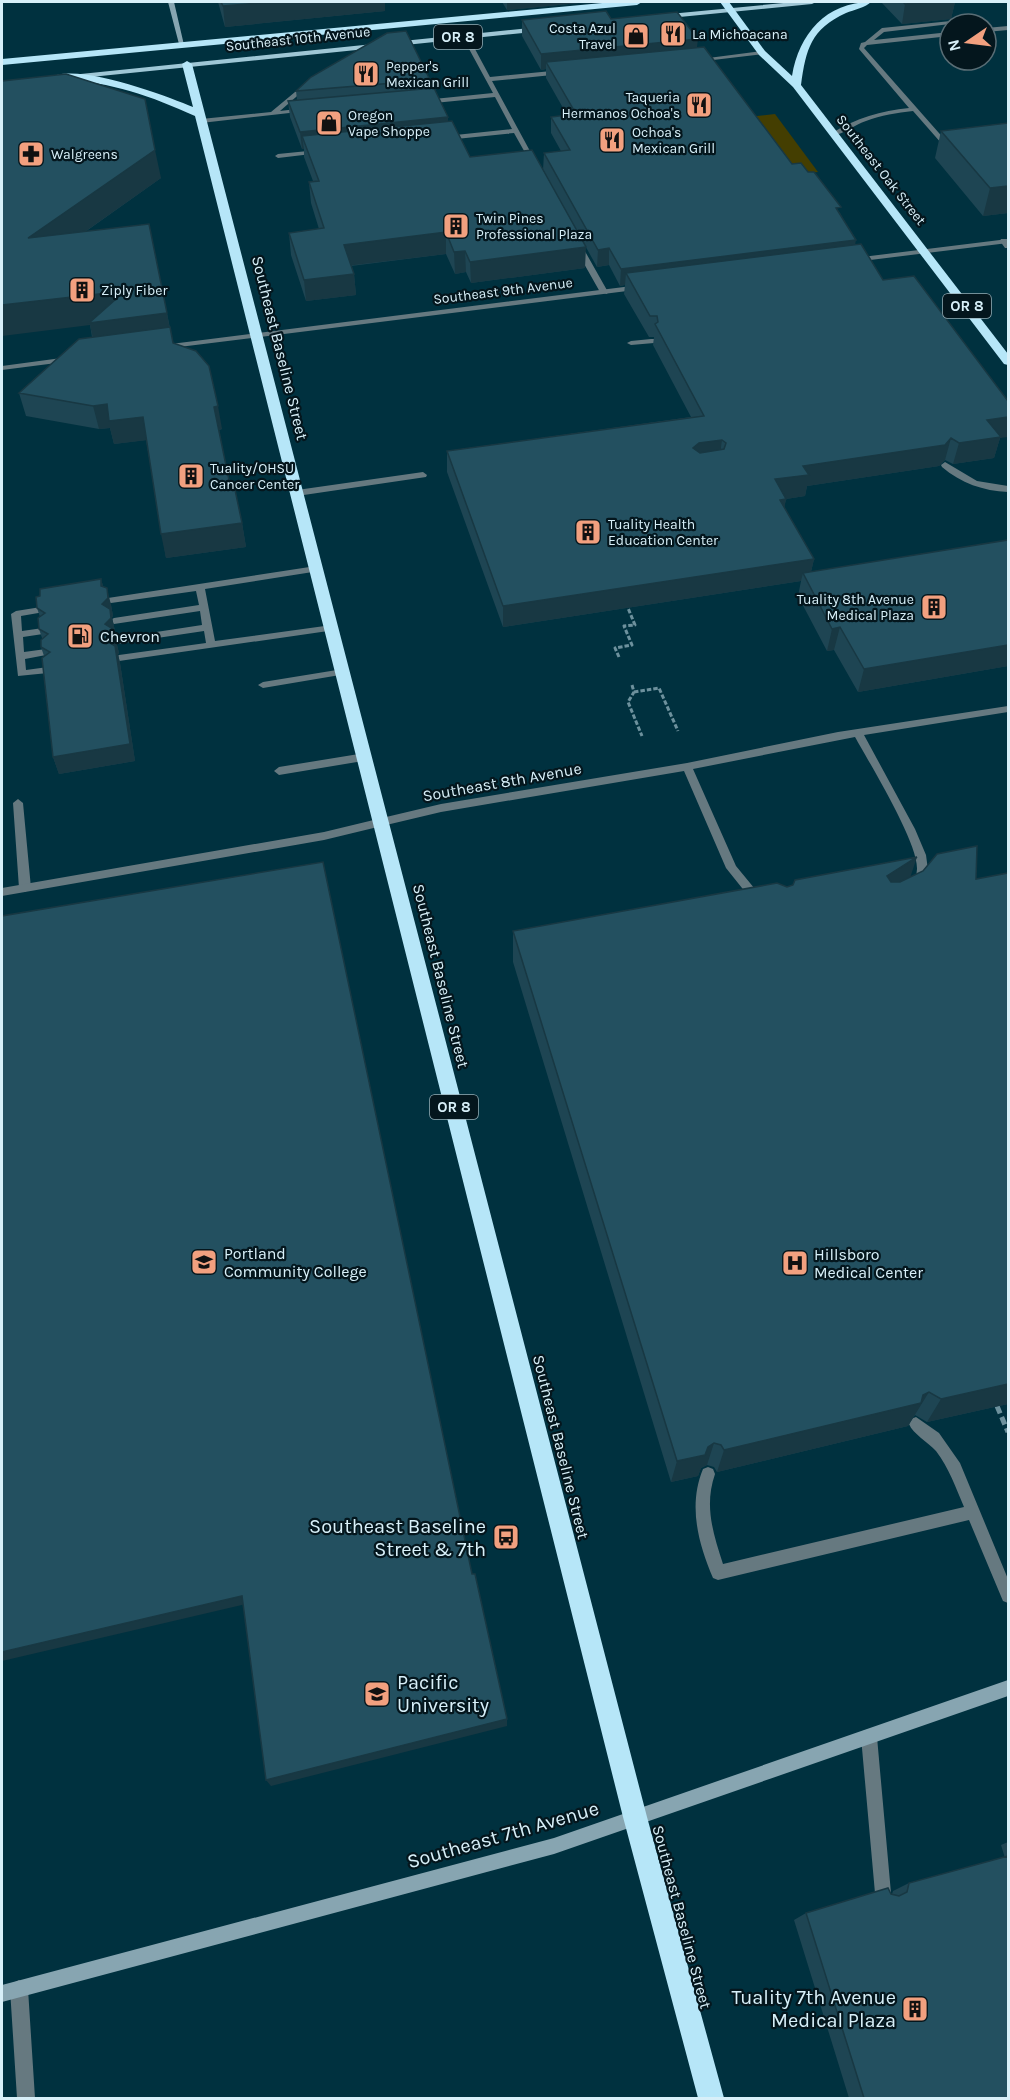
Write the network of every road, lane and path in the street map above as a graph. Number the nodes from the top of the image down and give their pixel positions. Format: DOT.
graph roads {
  1 [pos="171,2"];
  2 [pos="637,2"];
  3 [pos="812,2"];
  4 [pos="867,2"];
  5 [pos="727,6"];
  6 [pos="652,18"];
  7 [pos="938,24"];
  8 [pos="547,28"];
  9 [pos="938,35"];
  10 [pos="465,36"];
  11 [pos="392,43"];
  12 [pos="867,43"];
  13 [pos="182,44"];
  14 [pos="762,53"];
  15 [pos="367,56"];
  16 [pos="690,60"];
  17 [pos="2,62"];
  18 [pos="186,64"];
  19 [pos="571,71"];
  20 [pos="71,76"];
  21 [pos="316,78"];
  22 [pos="48,79"];
  23 [pos="488,79"];
  24 [pos="795,85"];
  25 [pos="497,95"];
  26 [pos="420,102"];
  27 [pos="915,109"];
  28 [pos="316,110"];
  29 [pos="273,113"];
  30 [pos="201,117"];
  31 [pos="516,131"];
  32 [pos="834,134"];
  33 [pos="433,140"];
  34 [pos="965,140"];
  35 [pos="326,151"];
  36 [pos="278,156"];
  37 [pos="538,171"];
  38 [pos="576,242"];
  39 [pos="1007,243"];
  40 [pos="926,251"];
  41 [pos="842,262"];
  42 [pos="651,286"];
  43 [pos="604,292"];
  44 [pos="257,336"];
  45 [pos="651,341"];
  46 [pos="631,343"];
  47 [pos="153,349"];
  48 [pos="83,357"];
  49 [pos="1008,361"];
  50 [pos="2,368"];
  51 [pos="945,465"];
  52 [pos="423,475"];
  53 [pos="1008,489"];
  54 [pos="297,493"];
  55 [pos="316,569"];
  56 [pos="200,586"];
  57 [pos="111,600"];
  58 [pos="204,607"];
  59 [pos="628,608"];
  60 [pos="41,610"];
  61 [pos="114,621"];
  62 [pos="208,627"];
  63 [pos="332,628"];
  64 [pos="43,631"];
  65 [pos="18,635"];
  66 [pos="117,641"];
  67 [pos="211,645"];
  68 [pos="46,652"];
  69 [pos="20,656"];
  70 [pos="619,657"];
  71 [pos="119,658"];
  72 [pos="48,670"];
  73 [pos="343,672"];
  74 [pos="263,685"];
  75 [pos="632,685"];
  76 [pos="634,692"];
  77 [pos="1008,708"];
  78 [pos="678,731"];
  79 [pos="858,733"];
  80 [pos="642,736"];
  81 [pos="365,758"];
  82 [pos="687,767"];
  83 [pos="279,771"];
  84 [pos="18,803"];
  85 [pos="381,822"];
  86 [pos="25,888"];
  87 [pos="2,892"];
  88 [pos="909,898"];
  89 [pos="769,908"];
  90 [pos="997,1406"];
  91 [pos="915,1424"];
  92 [pos="1008,1432"];
  93 [pos="708,1474"];
  94 [pos="974,1512"];
  95 [pos="1008,1596"];
  96 [pos="1008,1688"];
  97 [pos="869,1737"];
  98 [pos="635,1817"];
  99 [pos="883,1893"];
  100 [pos="10,1992"];
  101 [pos="26,2098"];
  102 [pos="711,2098"];
  1 -- 13 [label="street, Southeast Baseline Street"];
  2 -- 13 [label="highway, Southeast 10th Avenue / OR 8"];
  3 -- 5 [label="main road"];
  4 -- 24 [label="highway"];
  5 -- 6 [label="main road"];
  5 -- 14 [label="highway, Southeast Oak Street"];
  7 -- 12 [label="street"];
  8 -- 10 [label="main road, Southeast 10th Avenue / OR 8"];
  9 -- 12 [label="street"];
  10 -- 11 [label="main road, Southeast 10th Avenue / OR 8"];
  10 -- 23 [label="street"];
  11 -- 15 [label="street"];
  11 -- 18 [label="main road, Southeast 10th Avenue / OR 8"];
  12 -- 27 [label="street"];
  13 -- 17 [label="highway, Southeast 10th Avenue"];
  13 -- 18 [label="main road, Southeast Baseline Street / OR 8"];
  14 -- 16 [label="street"];
  14 -- 24 [label="highway, Southeast Oak Street"];
  18 -- 20 [label="main road, Southeast 10th Avenue"];
  18 -- 30 [label="highway, Southeast Baseline Street / OR 8"];
  19 -- 23 [label="street"];
  20 -- 22 [label="highway, Southeast 10th Avenue"];
  20 -- 30 [label="highway"];
  21 -- 29 [label="street"];
  23 -- 25 [label="street"];
  24 -- 32 [label="highway, Southeast Oak Street / OR 8"];
  25 -- 26 [label="street"];
  25 -- 31 [label="street"];
  27 -- 32 [label="street"];
  27 -- 34 [label="street"];
  28 -- 29 [label="street"];
  29 -- 30 [label="street"];
  30 -- 44 [label="highway, Southeast Baseline Street / OR 8"];
  31 -- 33 [label="street"];
  31 -- 37 [label="street"];
  32 -- 40 [label="highway, Southeast Oak Street / OR 8"];
  35 -- 36 [label="street"];
  38 -- 43 [label="street"];
  39 -- 40 [label="street"];
  40 -- 41 [label="street"];
  40 -- 49 [label="highway, Southeast Oak Street / OR 8"];
  42 -- 43 [label="street, Southeast 9th Avenue"];
  43 -- 44 [label="street, Southeast 9th Avenue"];
  44 -- 47 [label="street, Southeast 9th Avenue"];
  44 -- 54 [label="highway, Southeast Baseline Street / OR 8"];
  45 -- 46 [label="street"];
  48 -- 50 [label="street"];
  51 -- 53 [label="street"];
  52 -- 54 [label="street"];
  54 -- 55 [label="highway, Southeast Baseline Street / OR 8"];
  55 -- 56 [label="street"];
  55 -- 63 [label="highway, Southeast Baseline Street / OR 8"];
  56 -- 57 [label="street"];
  56 -- 58 [label="street"];
  58 -- 61 [label="street"];
  58 -- 62 [label="street"];
  59 -- 70 [label="path"];
  60 -- 65 [label="street"];
  62 -- 66 [label="street"];
  62 -- 67 [label="street"];
  63 -- 67 [label="street"];
  63 -- 73 [label="highway, Southeast Baseline Street / OR 8"];
  64 -- 65 [label="street"];
  65 -- 69 [label="street"];
  67 -- 71 [label="street"];
  68 -- 69 [label="street"];
  69 -- 72 [label="street"];
  73 -- 74 [label="street"];
  73 -- 81 [label="highway, Southeast Baseline Street / OR 8"];
  75 -- 76 [label="path"];
  76 -- 78 [label="path"];
  76 -- 80 [label="path"];
  77 -- 79 [label="street, Southeast 8th Avenue"];
  79 -- 82 [label="street, Southeast 8th Avenue"];
  79 -- 88 [label="street"];
  81 -- 83 [label="street"];
  81 -- 85 [label="highway, Southeast Baseline Street / OR 8"];
  82 -- 85 [label="street, Southeast 8th Avenue"];
  82 -- 89 [label="street"];
  84 -- 86 [label="street"];
  85 -- 86 [label="street, Southeast 8th Avenue"];
  85 -- 98 [label="highway, Southeast Baseline Street / OR 8"];
  86 -- 87 [label="street, Southeast 8th Avenue"];
  90 -- 92 [label="path"];
  91 -- 94 [label="street"];
  93 -- 94 [label="street"];
  94 -- 95 [label="street"];
  96 -- 97 [label="street, Southeast 7th Avenue"];
  97 -- 98 [label="street, Southeast 7th Avenue"];
  97 -- 99 [label="street"];
  98 -- 100 [label="street, Southeast 7th Avenue"];
  98 -- 102 [label="highway, Southeast Baseline Street / OR 8"];
  100 -- 101 [label="street"];
}
